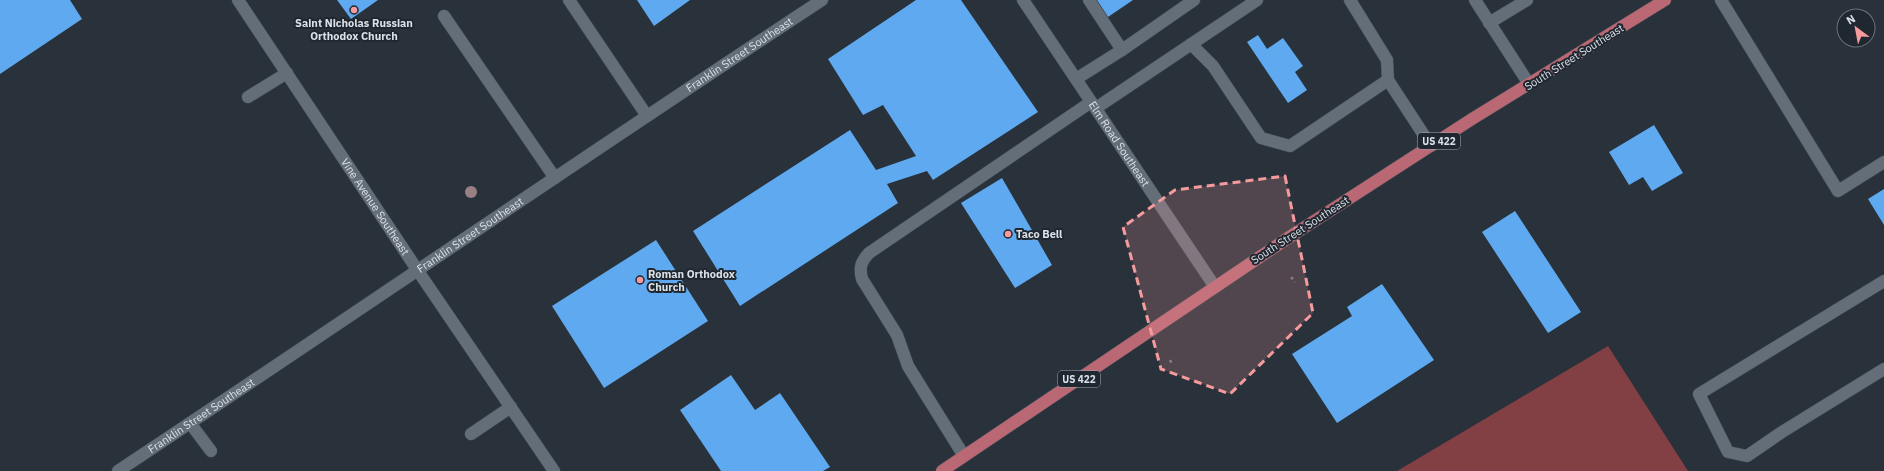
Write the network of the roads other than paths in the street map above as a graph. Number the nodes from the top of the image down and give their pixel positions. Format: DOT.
graph roads {
  1 [pos="238,0"];
  2 [pos="569,0"];
  3 [pos="822,0"];
  4 [pos="1023,0"];
  5 [pos="1089,0"];
  6 [pos="1194,0"];
  7 [pos="1257,0"];
  8 [pos="1350,0"];
  9 [pos="1475,0"];
  10 [pos="1527,0"];
  11 [pos="1665,0"];
  12 [pos="1721,0"];
  13 [pos="444,16"];
  14 [pos="1489,23"];
  15 [pos="1190,44"];
  16 [pos="1122,50"];
  17 [pos="287,73"];
  18 [pos="1076,79"];
  19 [pos="1388,80"];
  20 [pos="1529,84"];
  21 [pos="248,97"];
  22 [pos="1094,105"];
  23 [pos="647,116"];
  24 [pos="1431,146"];
  25 [pos="1884,162"];
  26 [pos="555,178"];
  27 [pos="418,271"];
  28 [pos="1884,281"];
  29 [pos="1215,287"];
  30 [pos="1884,369"];
  31 [pos="511,407"];
  32 [pos="190,423"];
  33 [pos="471,434"];
  34 [pos="211,451"];
  35 [pos="964,456"];
  36 [pos="118,471"];
  37 [pos="554,471"];
  38 [pos="942,471"];
  1 -- 17 [label="street, Vine Avenue Southeast"];
  2 -- 23 [label="street"];
  3 -- 23 [label="street, Franklin Street Southeast"];
  4 -- 18 [label="street, Elm Road Southeast"];
  5 -- 16 [label="street"];
  6 -- 16 [label="street"];
  7 -- 15 [label="street"];
  8 -- 19 [label="street"];
  9 -- 14 [label="street"];
  10 -- 14 [label="street"];
  11 -- 20 [label="main road, South Street Southeast / US 422"];
  12 -- 25 [label="street"];
  13 -- 26 [label="street"];
  14 -- 20 [label="street"];
  15 -- 19 [label="street"];
  15 -- 22 [label="street"];
  16 -- 18 [label="street"];
  17 -- 21 [label="street"];
  17 -- 27 [label="street, Vine Avenue Southeast"];
  18 -- 22 [label="street, Elm Road Southeast"];
  19 -- 24 [label="street"];
  20 -- 24 [label="main road, South Street Southeast / US 422"];
  22 -- 29 [label="street, Elm Road Southeast"];
  22 -- 35 [label="street"];
  23 -- 26 [label="street, Franklin Street Southeast"];
  24 -- 29 [label="main road, South Street Southeast / US 422"];
  26 -- 27 [label="street, Franklin Street Southeast"];
  27 -- 31 [label="street, Vine Avenue Southeast"];
  27 -- 32 [label="street, Franklin Street Southeast"];
  28 -- 30 [label="street"];
  29 -- 35 [label="main road, South Street Southeast / US 422"];
  31 -- 33 [label="street"];
  31 -- 37 [label="street, Vine Avenue Southeast"];
  32 -- 34 [label="street"];
  32 -- 36 [label="street, Franklin Street Southeast"];
  35 -- 38 [label="main road, South Street Southeast / US 422"];
}
